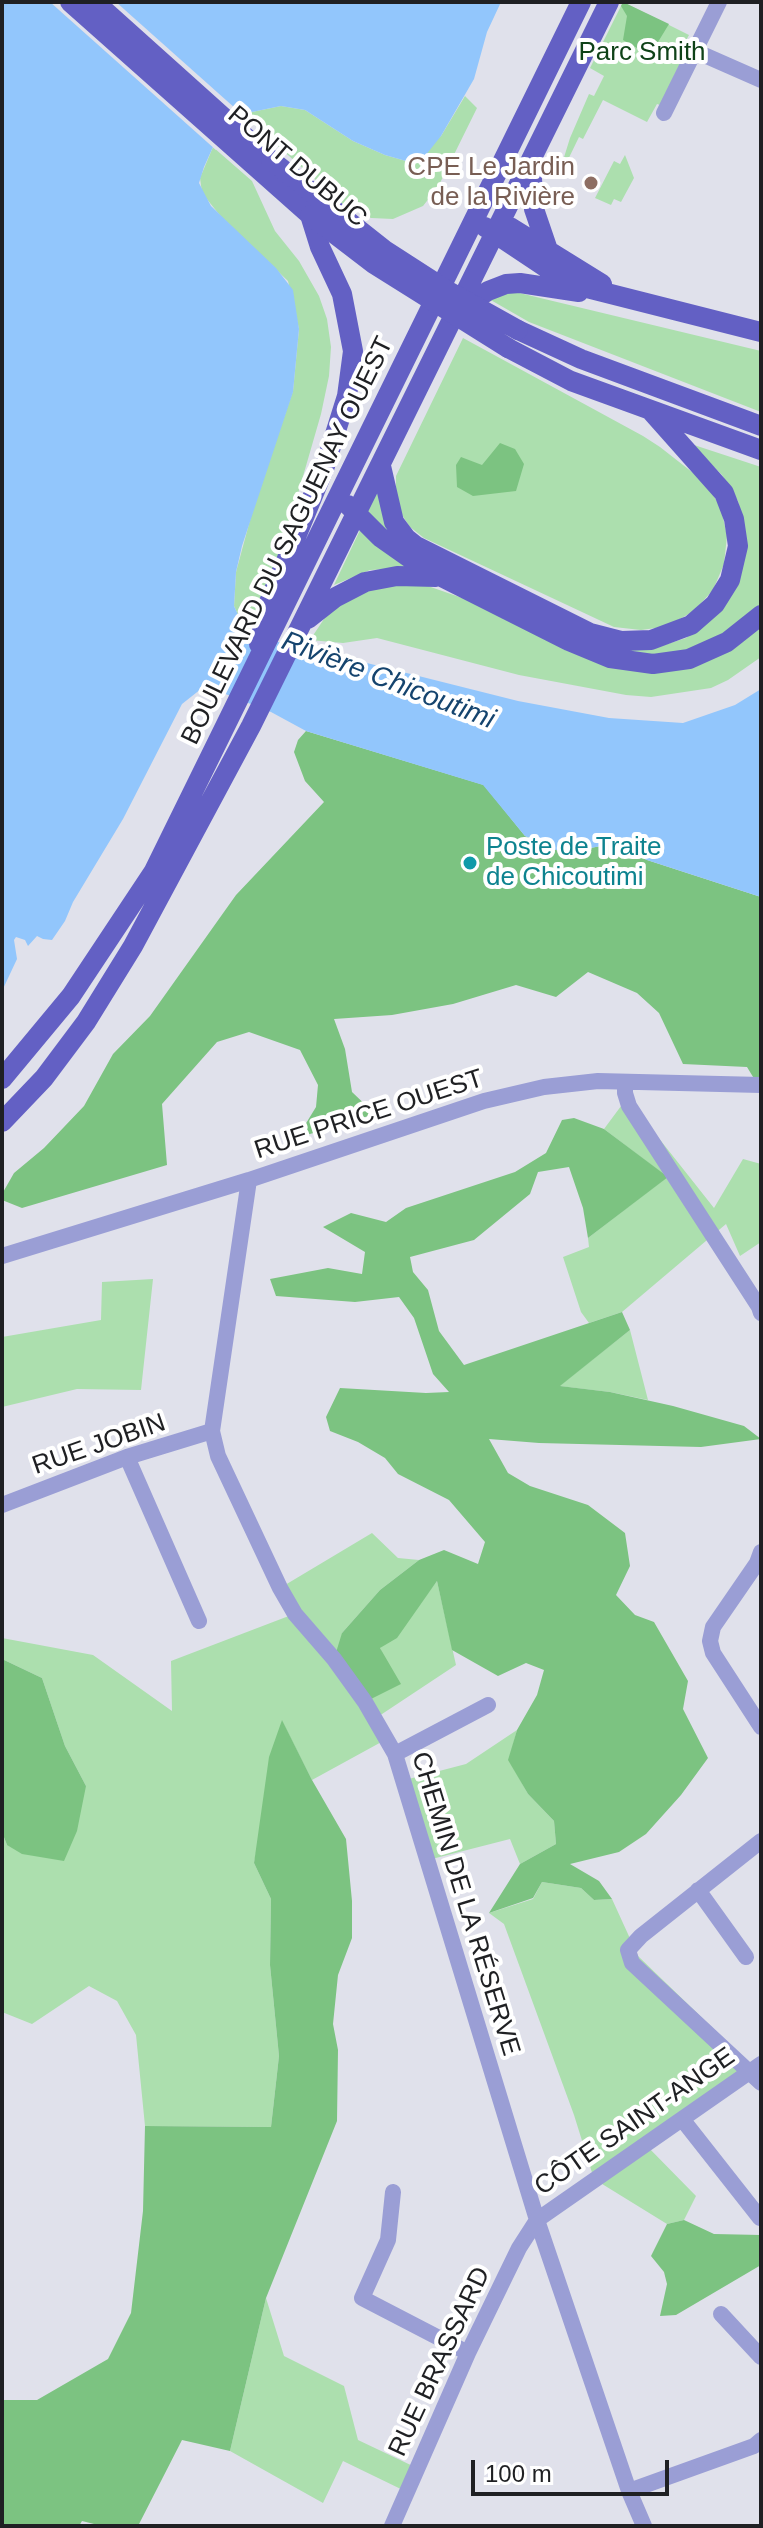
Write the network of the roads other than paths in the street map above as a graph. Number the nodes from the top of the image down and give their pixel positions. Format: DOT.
graph roads {
  1 [pos="70,2"];
  2 [pos="95,2"];
  3 [pos="581,2"];
  4 [pos="609,2"];
  5 [pos="719,2"];
  6 [pos="695,51"];
  7 [pos="761,80"];
  8 [pos="664,113"];
  9 [pos="531,162"];
  10 [pos="310,215"];
  11 [pos="477,216"];
  12 [pos="498,227"];
  13 [pos="548,250"];
  14 [pos="604,294"];
  15 [pos="630,299"];
  16 [pos="456,313"];
  17 [pos="761,332"];
  18 [pos="513,339"];
  19 [pos="652,412"];
  20 [pos="761,426"];
  21 [pos="761,450"];
  22 [pos="381,466"];
  23 [pos="339,497"];
  24 [pos="357,515"];
  25 [pos="440,577"];
  26 [pos="274,611"];
  27 [pos="761,615"];
  28 [pos="301,625"];
  29 [pos="2,1079"];
  30 [pos="625,1082"];
  31 [pos="761,1085"];
  32 [pos="2,1122"];
  33 [pos="249,1180"];
  34 [pos="2,1256"];
  35 [pos="760,1308"];
  36 [pos="212,1431"];
  37 [pos="127,1457"];
  38 [pos="2,1505"];
  39 [pos="761,1552"];
  40 [pos="199,1621"];
  41 [pos="488,1705"];
  42 [pos="761,1727"];
  43 [pos="395,1754"];
  44 [pos="758,1849"];
  45 [pos="698,1890"];
  46 [pos="746,1957"];
  47 [pos="757,2073"];
  48 [pos="682,2119"];
  49 [pos="393,2192"];
  50 [pos="760,2218"];
  51 [pos="537,2220"];
  52 [pos="721,2314"];
  53 [pos="468,2353"];
  54 [pos="761,2357"];
  55 [pos="761,2440"];
  56 [pos="629,2491"];
  57 [pos="392,2526"];
  58 [pos="644,2526"];
  1 -- 10 [label="main road, PONT DUBUC"];
  2 -- 18 [label="main road, PONT DUBUC, bridge"];
  3 -- 11 [label="main road, BOULEVARD DU SAGUENAY OUEST"];
  4 -- 9 [label="main road, BOULEVARD DU SAGUENAY OUEST"];
  5 -- 6 [label="street"];
  6 -- 7 [label="street"];
  6 -- 8 [label="street"];
  9 -- 12 [label="main road, BOULEVARD DU SAGUENAY OUEST"];
  9 -- 13 [label="main road"];
  10 -- 18 [label="main road, PONT DUBUC, bridge"];
  10 -- 26 [label="main road"];
  11 -- 12 [label="main road"];
  11 -- 23 [label="main road, BOULEVARD DU SAGUENAY OUEST"];
  12 -- 13 [label="main road"];
  12 -- 14 [label="main road"];
  12 -- 16 [label="main road, BOULEVARD DU SAGUENAY OUEST"];
  13 -- 15 [label="main road"];
  14 -- 15 [label="main road"];
  14 -- 16 [label="main road"];
  15 -- 17 [label="main road"];
  16 -- 22 [label="main road, BOULEVARD DU SAGUENAY OUEST"];
  18 -- 19 [label="main road"];
  18 -- 20 [label="main road"];
  19 -- 21 [label="main road"];
  19 -- 22 [label="main road"];
  22 -- 24 [label="main road, BOULEVARD DU SAGUENAY OUEST"];
  23 -- 24 [label="main road"];
  23 -- 26 [label="main road, BOULEVARD DU SAGUENAY OUEST"];
  24 -- 25 [label="main road"];
  24 -- 28 [label="main road, BOULEVARD DU SAGUENAY OUEST"];
  25 -- 27 [label="main road"];
  25 -- 28 [label="main road"];
  26 -- 29 [label="main road, BOULEVARD DU SAGUENAY OUEST"];
  28 -- 32 [label="main road, BOULEVARD DU SAGUENAY OUEST"];
  30 -- 31 [label="street, RUE PRICE OUEST"];
  30 -- 33 [label="street, RUE PRICE OUEST"];
  30 -- 35 [label="street"];
  33 -- 34 [label="street, RUE PRICE OUEST"];
  33 -- 36 [label="street, CHEMIN DE LA RÉSERVE"];
  36 -- 37 [label="street, RUE JOBIN"];
  36 -- 43 [label="street, CHEMIN DE LA RÉSERVE"];
  37 -- 38 [label="street, RUE JOBIN"];
  37 -- 40 [label="street"];
  39 -- 42 [label="street"];
  41 -- 43 [label="street"];
  43 -- 51 [label="street, CHEMIN DE LA RÉSERVE"];
  44 -- 45 [label="street"];
  45 -- 46 [label="street"];
  45 -- 47 [label="street"];
  47 -- 48 [label="street, CÔTE SAINT-ANGE"];
  48 -- 50 [label="street"];
  48 -- 51 [label="street, CÔTE SAINT-ANGE"];
  49 -- 53 [label="street"];
  51 -- 53 [label="street, RUE BRASSARD"];
  51 -- 56 [label="street, CHEMIN DE LA RÉSERVE"];
  52 -- 54 [label="street"];
  53 -- 57 [label="street, RUE BRASSARD"];
  55 -- 56 [label="street"];
  56 -- 58 [label="street, CHEMIN DE LA RÉSERVE"];
}
